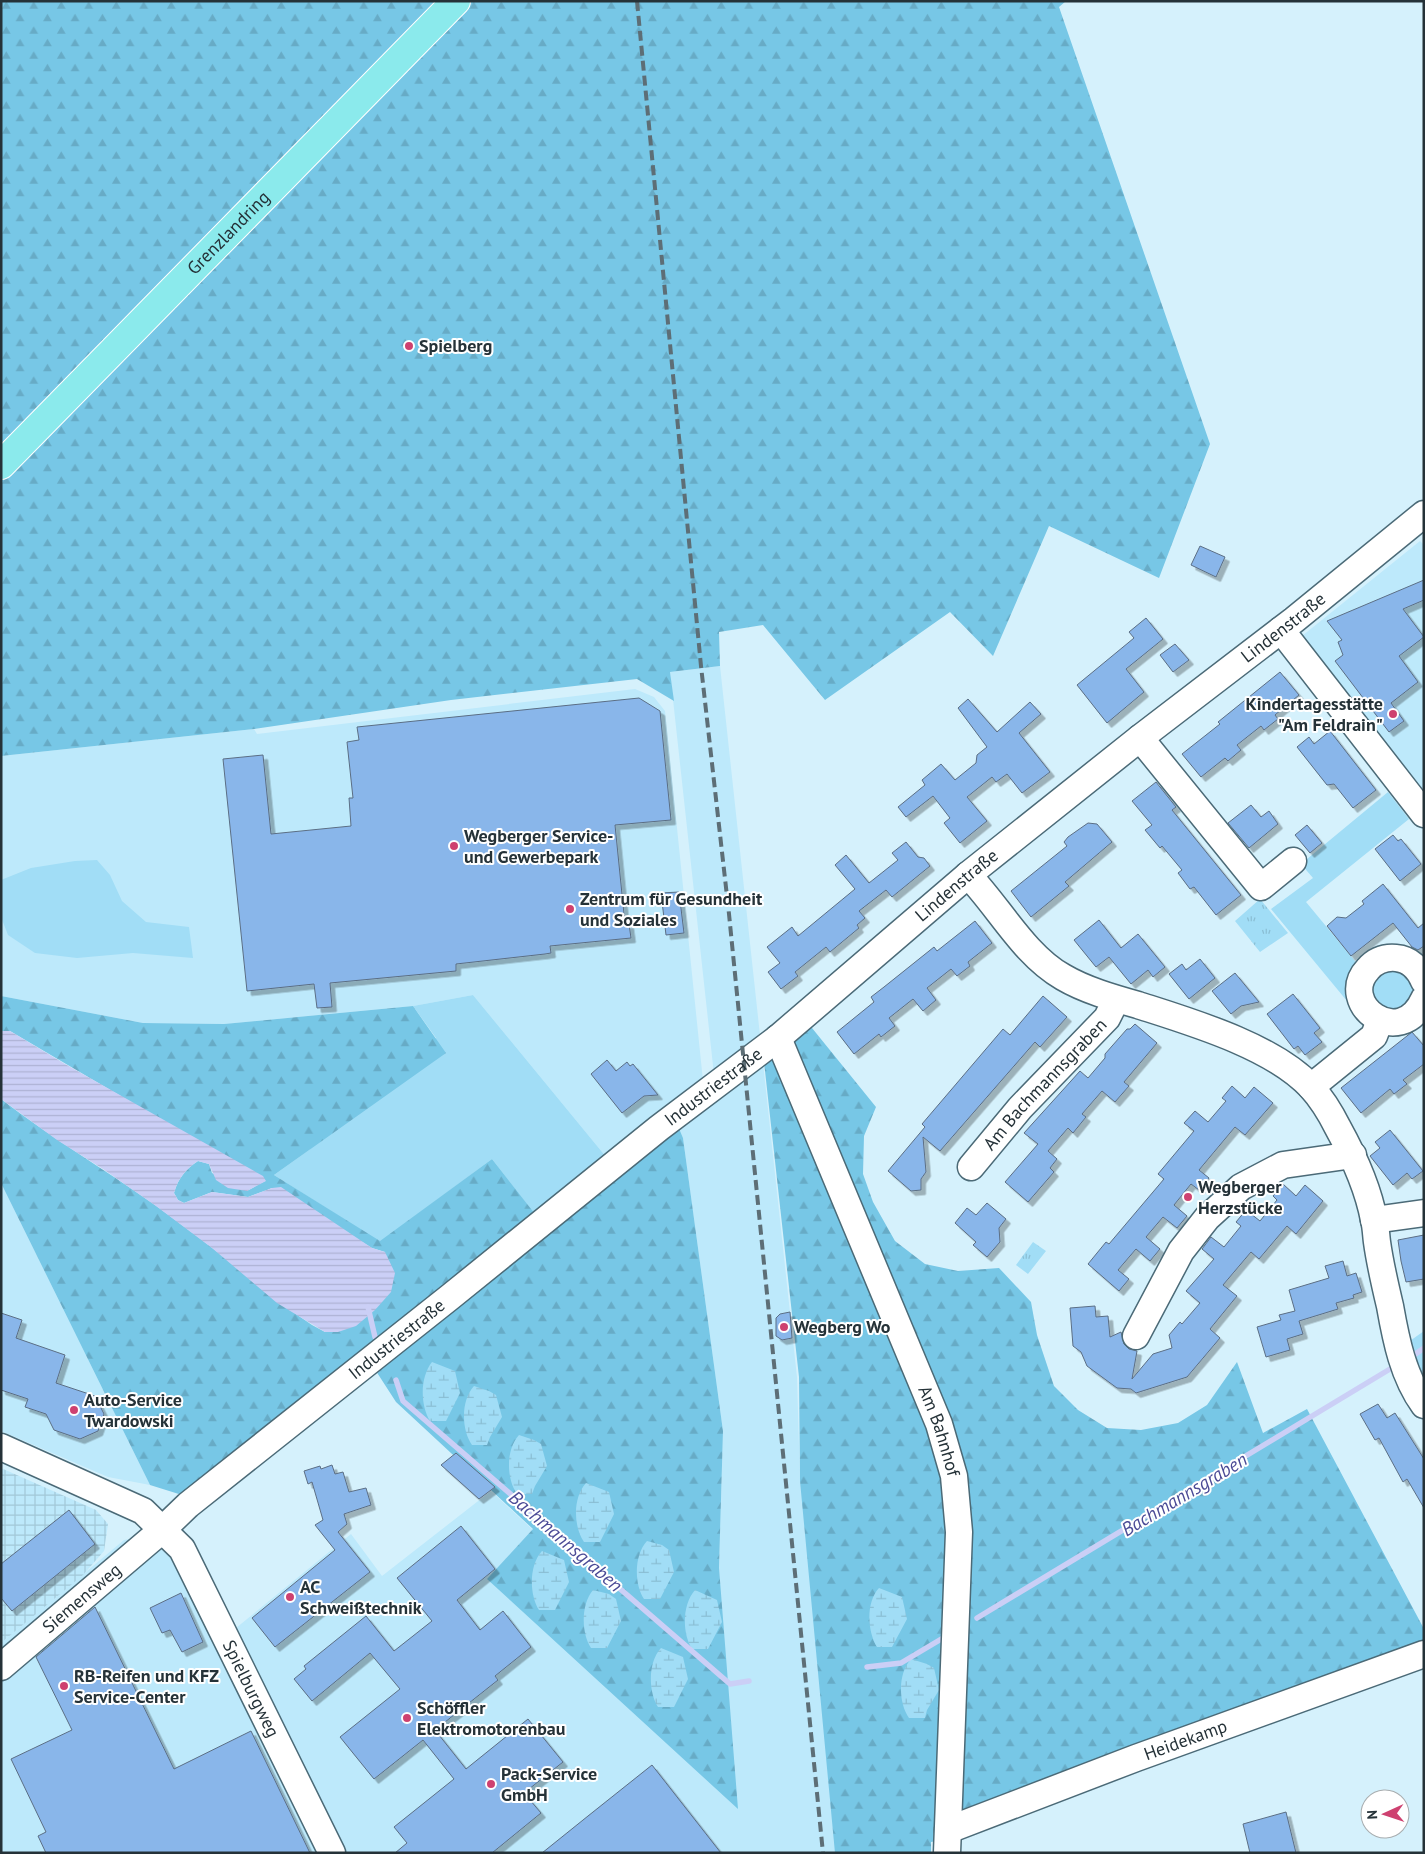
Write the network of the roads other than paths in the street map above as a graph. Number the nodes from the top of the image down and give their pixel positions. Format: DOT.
graph roads {
  1 [pos="456,1"];
  2 [pos="1,465"];
  3 [pos="1424,514"];
  4 [pos="1281,630"];
  5 [pos="1140,738"];
  6 [pos="1424,814"];
  7 [pos="1293,860"];
  8 [pos="968,875"];
  9 [pos="1424,981"];
  10 [pos="1424,999"];
  11 [pos="1116,1000"];
  12 [pos="1380,1020"];
  13 [pos="778,1038"];
  14 [pos="1311,1087"];
  15 [pos="1353,1155"];
  16 [pos="971,1168"];
  17 [pos="1424,1213"];
  18 [pos="1374,1220"];
  19 [pos="1136,1336"];
  20 [pos="1424,1406"];
  21 [pos="1,1447"];
  22 [pos="162,1530"];
  23 [pos="1424,1654"];
  24 [pos="1,1667"];
  25 [pos="948,1841"];
  26 [pos="332,1853"];
  1 -- 2 [label="main road, Grenzlandring"];
  3 -- 4 [label="street, Lindenstraße"];
  4 -- 5 [label="street, Lindenstraße"];
  4 -- 6 [label="street"];
  5 -- 7 [label="street"];
  5 -- 8 [label="street, Lindenstraße"];
  8 -- 11 [label="street, Am Bachmannsgraben"];
  8 -- 13 [label="street, Lindenstraße"];
  9 -- 12 [label="street"];
  10 -- 12 [label="street"];
  11 -- 14 [label="street, Am Bachmannsgraben"];
  11 -- 16 [label="street, Am Bachmannsgraben"];
  12 -- 14 [label="street"];
  13 -- 22 [label="street, Industriestraße"];
  13 -- 25 [label="street, Am Bahnhof"];
  14 -- 15 [label="street, Am Bachmannsgraben"];
  15 -- 18 [label="street, Am Bachmannsgraben"];
  15 -- 19 [label="street"];
  17 -- 18 [label="street"];
  18 -- 20 [label="street, Am Bachmannsgraben"];
  21 -- 22 [label="street"];
  22 -- 24 [label="street, Siemensweg"];
  22 -- 26 [label="street, Spielburgweg"];
  23 -- 25 [label="street, Heidekamp"];
}
